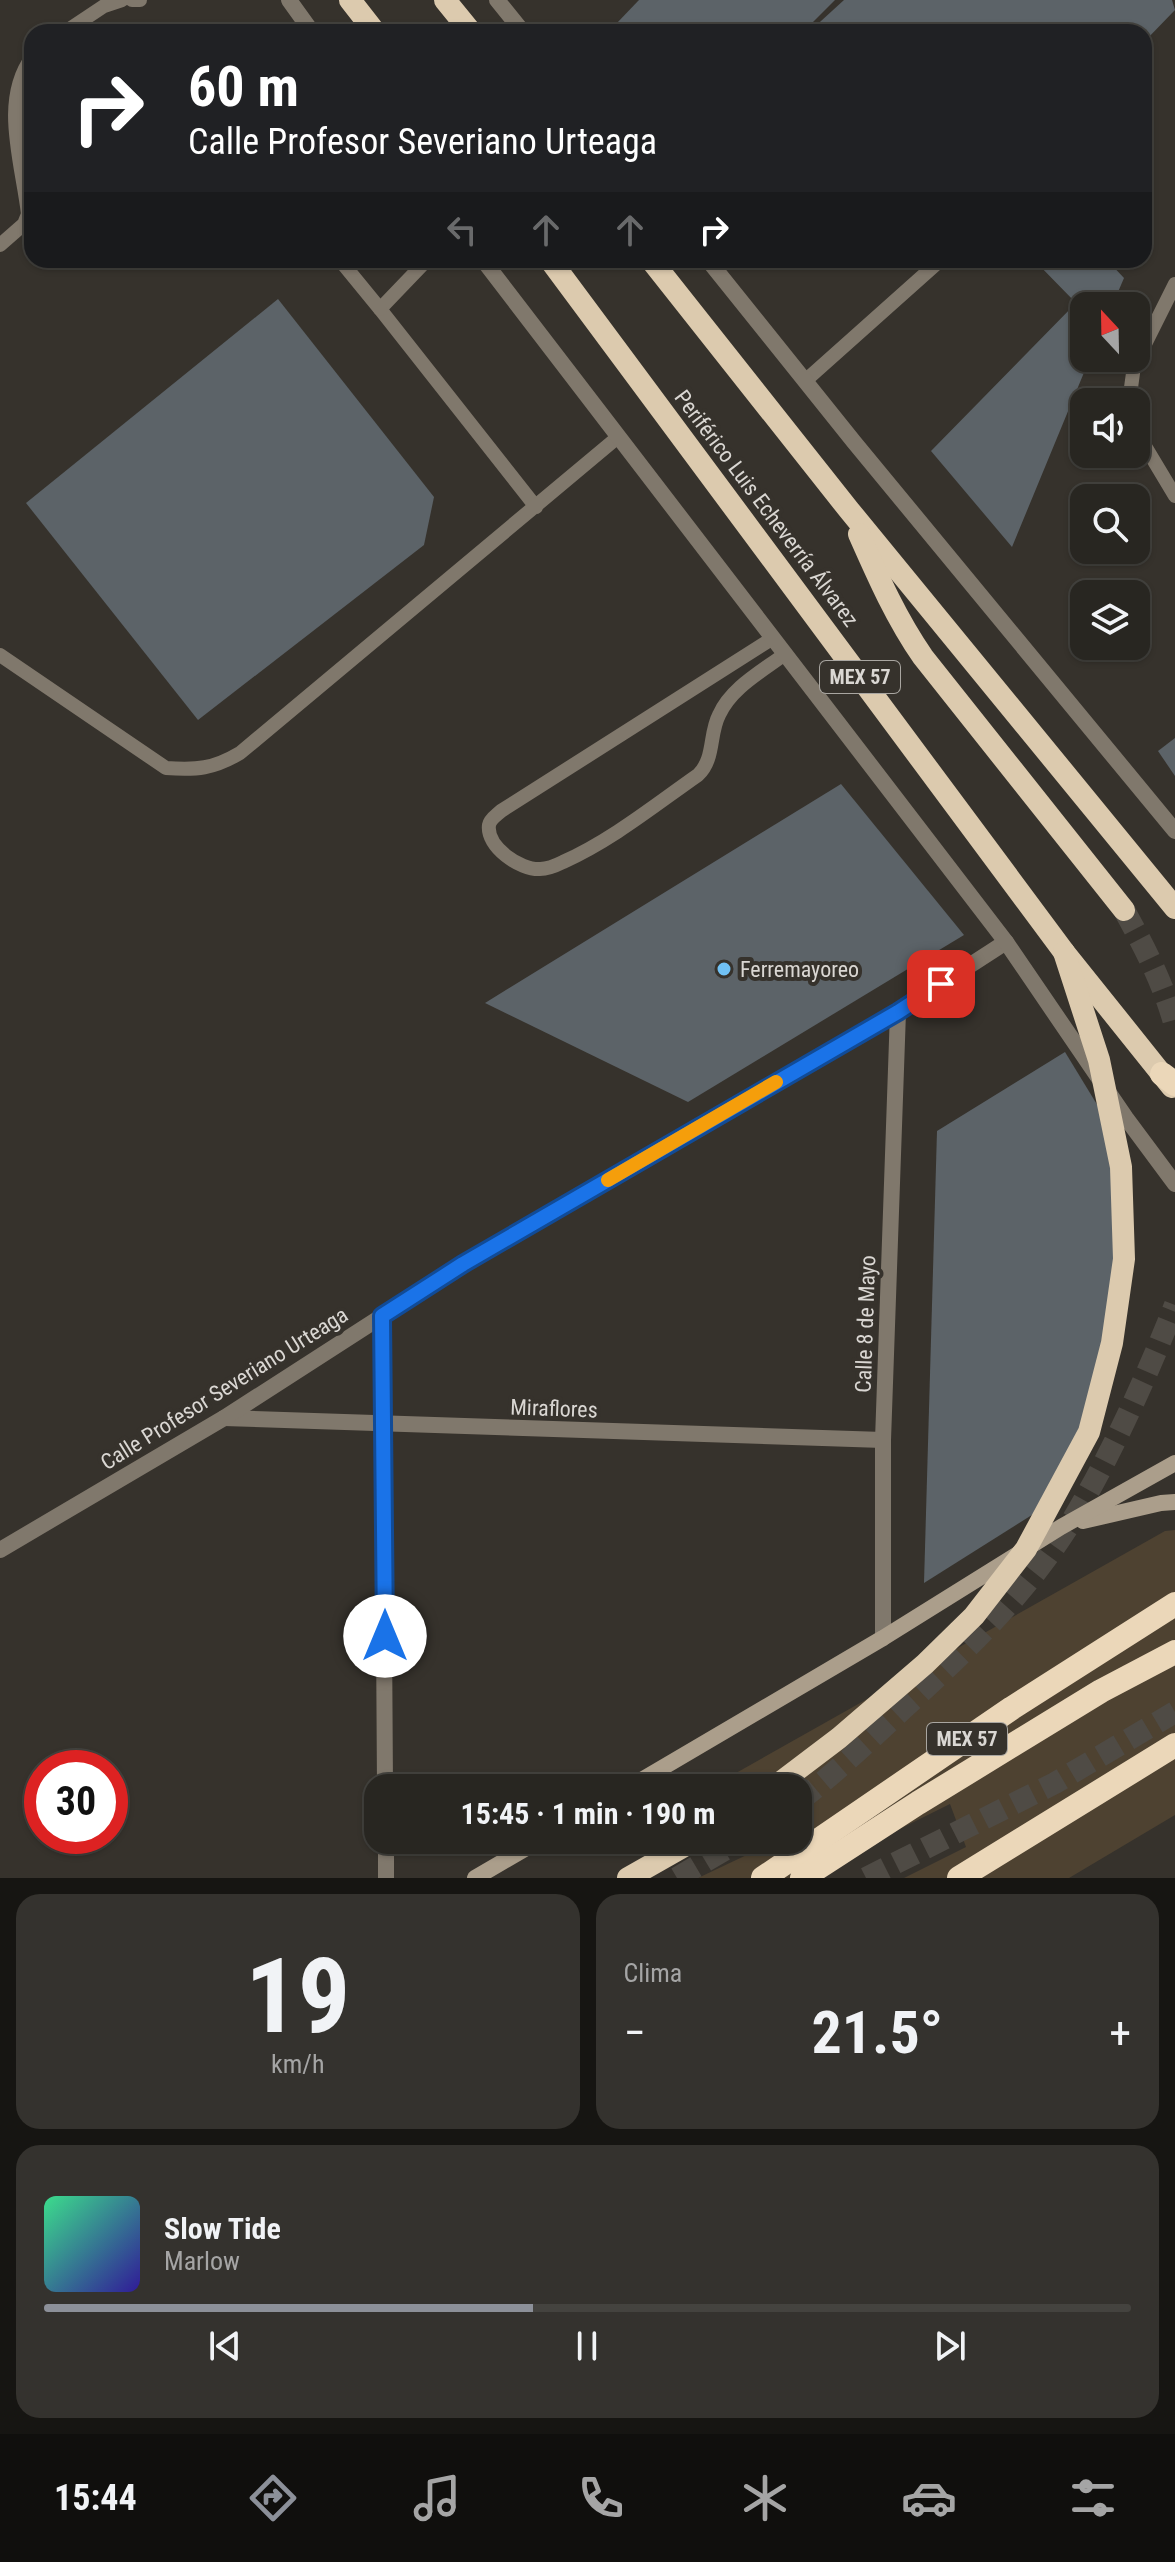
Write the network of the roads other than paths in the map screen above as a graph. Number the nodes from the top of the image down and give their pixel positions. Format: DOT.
graph roads {
  1 [pos="122,0"];
  2 [pos="132,0"];
  3 [pos="140,0"];
  4 [pos="289,0"];
  5 [pos="350,0"];
  6 [pos="445,0"];
  7 [pos="497,0"];
  8 [pos="77,24"];
  9 [pos="306,24"];
  10 [pos="369,24"];
  11 [pos="464,24"];
  12 [pos="516,24"];
  13 [pos="24,66"];
  14 [pos="24,193"];
  15 [pos="24,224"];
  16 [pos="0,245"];
  17 [pos="346,268"];
  18 [pos="419,268"];
  19 [pos="489,268"];
  20 [pos="556,268"];
  21 [pos="657,268"];
  22 [pos="714,268"];
  23 [pos="932,268"];
  24 [pos="1175,284"];
  25 [pos="380,309"];
  26 [pos="805,381"];
  27 [pos="1131,388"];
  28 [pos="618,437"];
  29 [pos="1150,454"];
  30 [pos="1175,496"];
  31 [pos="536,507"];
  32 [pos="849,510"];
  33 [pos="773,638"];
  34 [pos="785,654"];
  35 [pos="0,655"];
  36 [pos="1175,831"];
  37 [pos="1175,908"];
  38 [pos="1124,910"];
  39 [pos="1006,942"];
  40 [pos="1064,952"];
  41 [pos="898,1012"];
  42 [pos="1171,1083"];
  43 [pos="1175,1184"];
  44 [pos="382,1316"];
  45 [pos="224,1418"];
  46 [pos="384,1424"];
  47 [pos="883,1440"];
  48 [pos="1175,1463"];
  49 [pos="1175,1502"];
  50 [pos="1061,1527"];
  51 [pos="0,1550"];
  52 [pos="1175,1604"];
  53 [pos="883,1638"];
  54 [pos="1175,1652"];
  55 [pos="1175,1745"];
  56 [pos="385,1774"];
  57 [pos="652,1774"];
  58 [pos="791,1774"];
  59 [pos="386,1854"];
  60 [pos="516,1854"];
  61 [pos="670,1854"];
  62 [pos="386,1878"];
  63 [pos="475,1878"];
  64 [pos="628,1878"];
  65 [pos="763,1878"];
  66 [pos="802,1878"];
  67 [pos="959,1878"];
  1 -- 8 [label="lane"];
  2 -- 3 [label="lane"];
  4 -- 9 [label="street"];
  5 -- 10 [label="highway"];
  6 -- 11 [label="highway"];
  7 -- 12 [label="street"];
  13 -- 14 [label="lane"];
  15 -- 16 [label="lane"];
  17 -- 25 [label="lane"];
  18 -- 25 [label="lane"];
  19 -- 28 [label="street"];
  20 -- 40 [label="highway, Periférico Luis Echeverría Álvarez / MEX 57"];
  21 -- 32 [label="highway"];
  22 -- 26 [label="street"];
  23 -- 26 [label="lane"];
  24 -- 27 [label="lane"];
  25 -- 31 [label="lane"];
  26 -- 36 [label="street"];
  28 -- 31 [label="lane"];
  28 -- 33 [label="street"];
  29 -- 30 [label="lane"];
  31 -- 35 [label="lane"];
  32 -- 37 [label="highway"];
  32 -- 38 [label="highway"];
  33 -- 34 [label="street"];
  33 -- 34 [label="lane"];
  34 -- 39 [label="street"];
  39 -- 41 [label="street, Calle Profesor Severiano Urteaga"];
  39 -- 43 [label="street"];
  40 -- 42 [label="highway, Periférico Luis Echeverría Álvarez / MEX 57"];
  40 -- 58 [label="highway, bridge"];
  41 -- 44 [label="street, Calle Profesor Severiano Urteaga"];
  41 -- 47 [label="street, Calle 8 de Mayo"];
  44 -- 45 [label="street, Calle Profesor Severiano Urteaga"];
  44 -- 46 [label="street"];
  45 -- 46 [label="street, Miraflores"];
  45 -- 51 [label="street, Calle Profesor Severiano Urteaga"];
  46 -- 47 [label="street, Miraflores"];
  46 -- 56 [label="street"];
  47 -- 53 [label="street, Calle 8 de Mayo"];
  48 -- 50 [label="main road"];
  49 -- 50 [label="main road"];
  50 -- 53 [label="main road"];
  52 -- 65 [label="highway, MEX 57"];
  53 -- 57 [label="main road"];
  54 -- 66 [label="highway"];
  55 -- 67 [label="highway"];
  59 -- 62 [label="street"];
  60 -- 63 [label="main road"];
  61 -- 64 [label="highway"];
}
